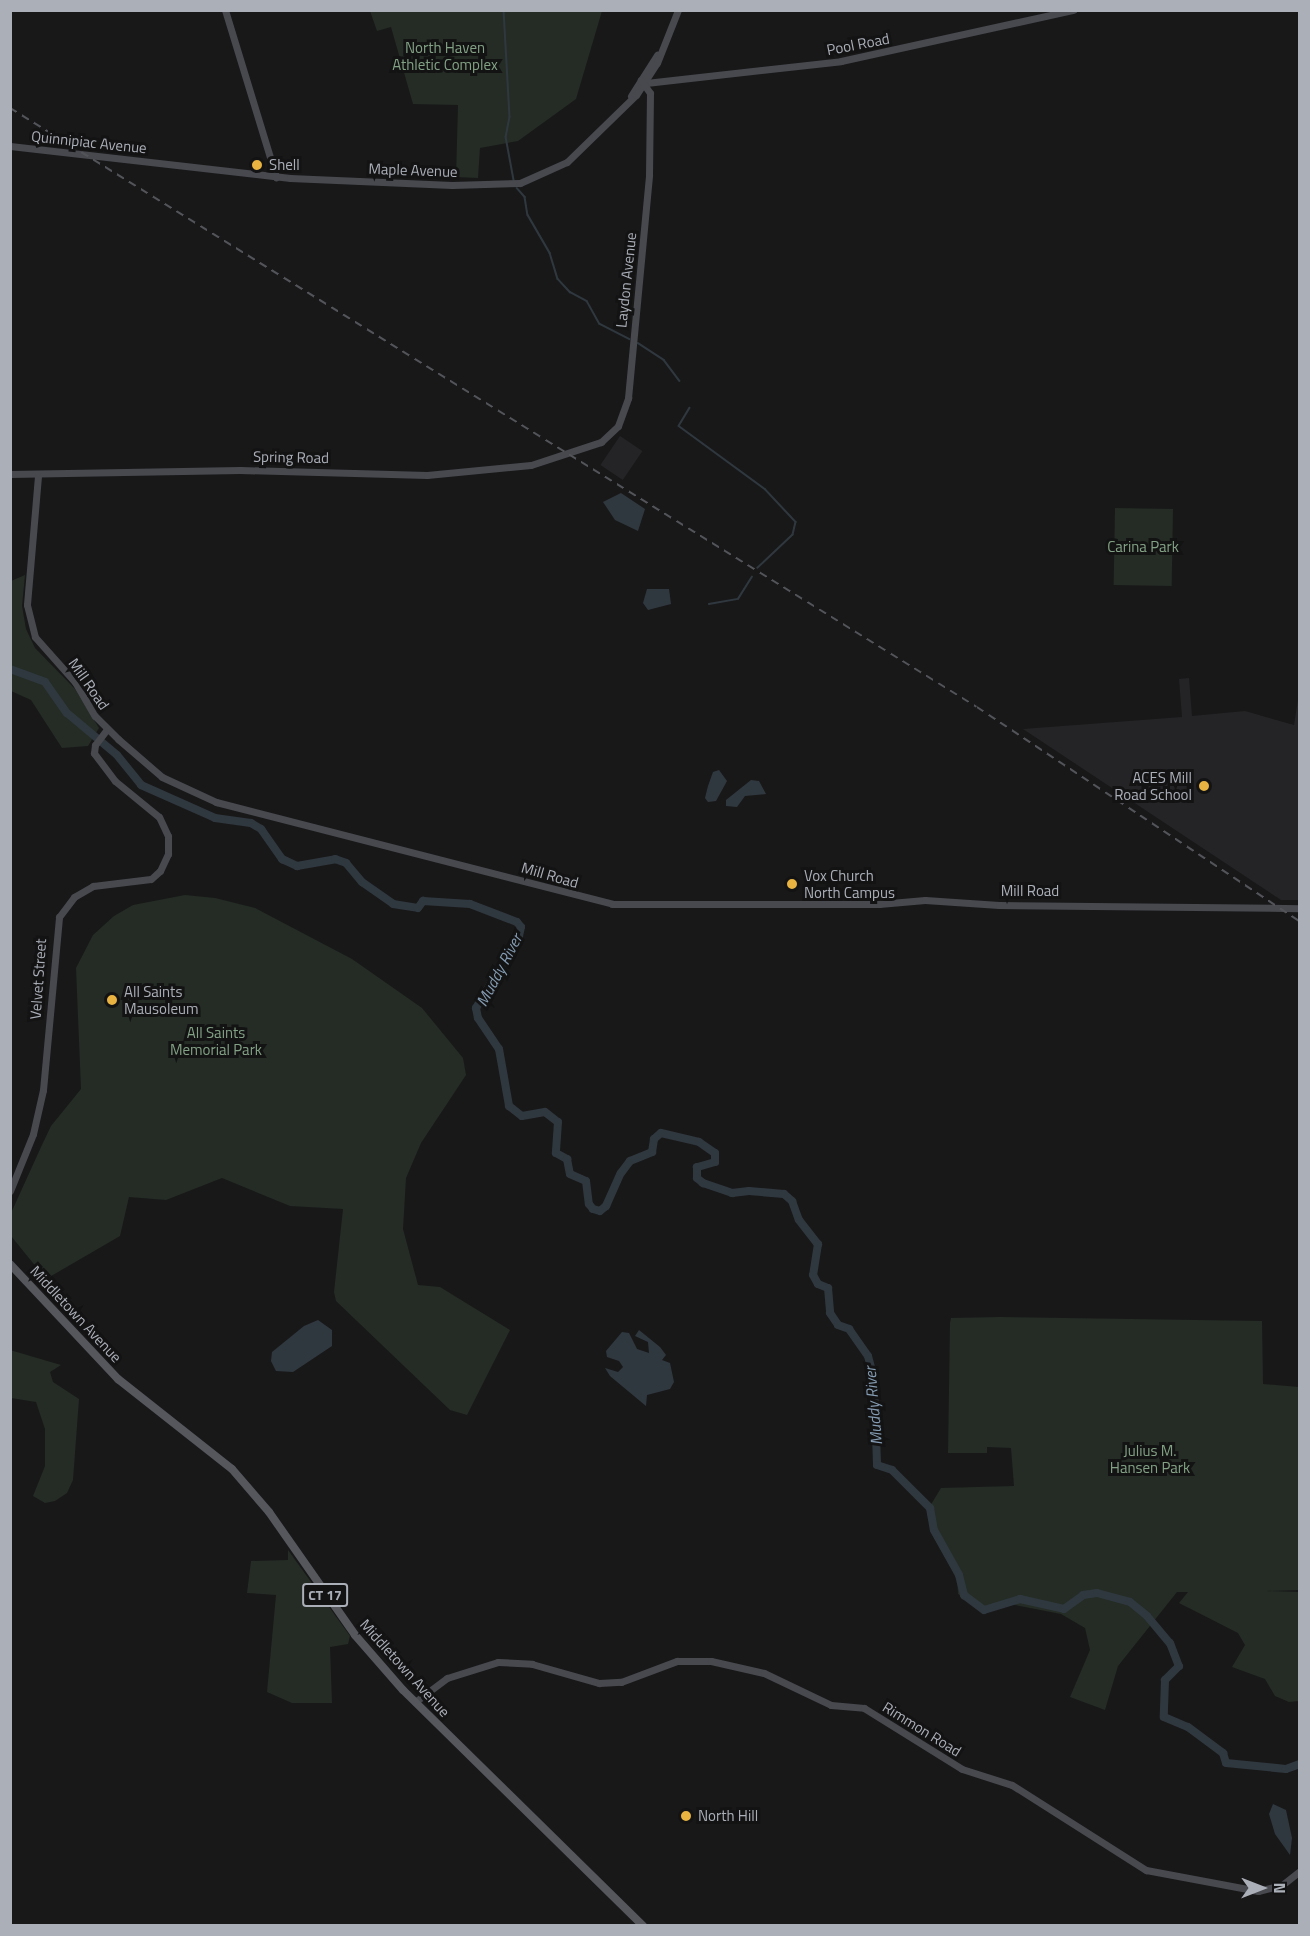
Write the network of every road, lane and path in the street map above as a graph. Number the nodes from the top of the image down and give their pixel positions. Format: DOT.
graph roads {
  1 [pos="225,10"];
  2 [pos="678,10"];
  3 [pos="1073,10"];
  4 [pos="644,81"];
  5 [pos="10,146"];
  6 [pos="165,164"];
  7 [pos="276,177"];
  8 [pos="568,454"];
  9 [pos="10,474"];
  10 [pos="38,476"];
  11 [pos="105,732"];
  12 [pos="1299,908"];
  13 [pos="10,1191"];
  14 [pos="10,1264"];
  15 [pos="415,1702"];
  16 [pos="1299,1871"];
  17 [pos="643,1926"];
  1 -- 7 [label="street"];
  2 -- 4 [label="street, Maple Avenue"];
  3 -- 4 [label="street, Pool Road"];
  4 -- 7 [label="street, Maple Avenue"];
  4 -- 8 [label="street, Laydon Avenue"];
  5 -- 6 [label="street, Quinnipiac Avenue"];
  6 -- 7 [label="street, Maple Avenue"];
  8 -- 10 [label="street, Spring Road"];
  9 -- 10 [label="street, Spring Road"];
  10 -- 11 [label="street, Mill Road"];
  11 -- 12 [label="street, Mill Road"];
  11 -- 13 [label="street, Velvet Street"];
  14 -- 15 [label="main road, Middletown Avenue / CT 17"];
  15 -- 16 [label="street, Rimmon Road"];
  15 -- 17 [label="main road, Middletown Avenue / CT 17"];
}
